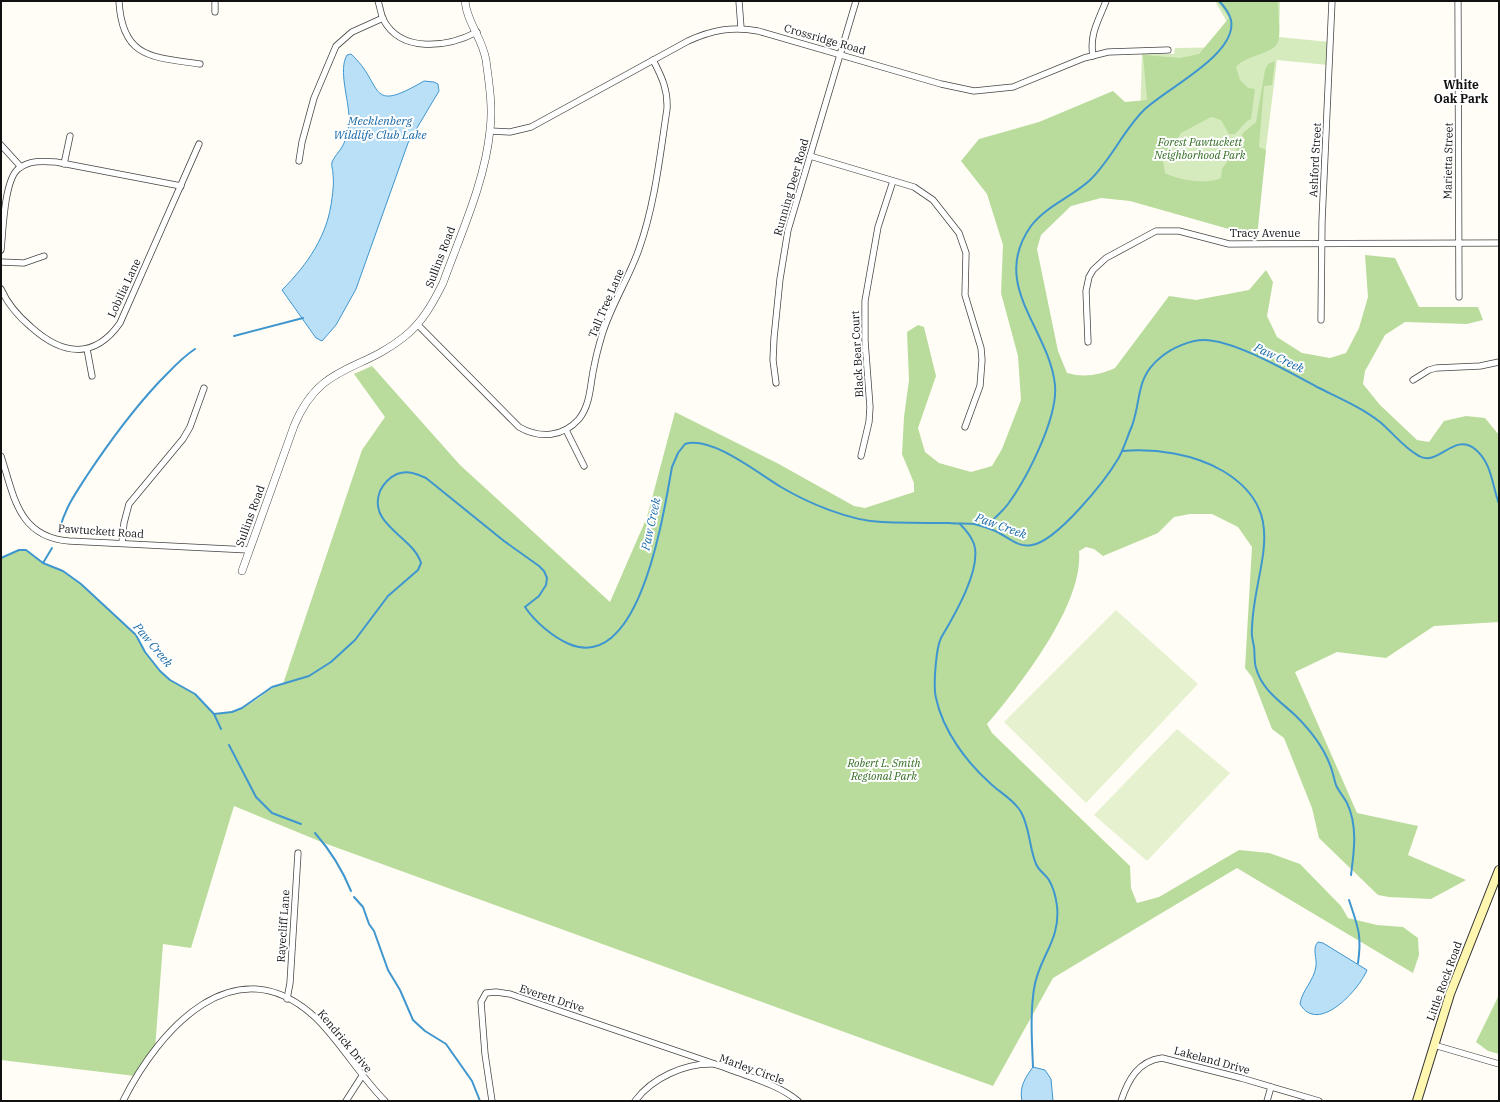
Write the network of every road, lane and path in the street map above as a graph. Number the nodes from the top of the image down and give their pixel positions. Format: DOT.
graph roads {
  1 [pos="119,1"];
  2 [pos="215,1"];
  3 [pos="378,1"];
  4 [pos="465,1"];
  5 [pos="739,1"];
  6 [pos="856,1"];
  7 [pos="1106,1"];
  8 [pos="1332,1"];
  9 [pos="1458,1"];
  10 [pos="215,12"];
  11 [pos="383,18"];
  12 [pos="741,28"];
  13 [pos="477,32"];
  14 [pos="1168,50"];
  15 [pos="840,54"];
  16 [pos="1093,56"];
  17 [pos="653,60"];
  18 [pos="200,64"];
  19 [pos="490,131"];
  20 [pos="70,136"];
  21 [pos="199,144"];
  22 [pos="1,145"];
  23 [pos="810,156"];
  24 [pos="299,161"];
  25 [pos="64,164"];
  26 [pos="21,167"];
  27 [pos="893,181"];
  28 [pos="181,186"];
  29 [pos="1499,243"];
  30 [pos="1321,244"];
  31 [pos="1458,244"];
  32 [pos="1,250"];
  33 [pos="44,256"];
  34 [pos="1,262"];
  35 [pos="1,289"];
  36 [pos="1459,297"];
  37 [pos="1321,320"];
  38 [pos="418,325"];
  39 [pos="1088,342"];
  40 [pos="87,349"];
  41 [pos="1499,362"];
  42 [pos="92,376"];
  43 [pos="1413,380"];
  44 [pos="776,383"];
  45 [pos="204,388"];
  46 [pos="965,427"];
  47 [pos="566,430"];
  48 [pos="1,456"];
  49 [pos="861,456"];
  50 [pos="584,466"];
  51 [pos="122,543"];
  52 [pos="250,550"];
  53 [pos="242,571"];
  54 [pos="298,854"];
  55 [pos="1499,870"];
  56 [pos="287,999"];
  57 [pos="1434,1045"];
  58 [pos="714,1064"];
  59 [pos="1499,1064"];
  60 [pos="362,1076"];
  61 [pos="1271,1087"];
  62 [pos="123,1101"];
  63 [pos="346,1101"];
  64 [pos="385,1101"];
  65 [pos="492,1101"];
  66 [pos="635,1101"];
  67 [pos="798,1101"];
  68 [pos="1121,1101"];
  69 [pos="1267,1101"];
  70 [pos="1319,1101"];
  71 [pos="1417,1101"];
  1 -- 18 [label="street"];
  2 -- 10 [label="street"];
  3 -- 11 [label="street"];
  4 -- 13 [label="street, Sullins Road"];
  5 -- 12 [label="street"];
  6 -- 15 [label="street, Running Deer Road"];
  7 -- 16 [label="street"];
  8 -- 30 [label="street, Ashford Street"];
  9 -- 31 [label="street, Marietta Street"];
  11 -- 13 [label="street"];
  11 -- 24 [label="street"];
  12 -- 15 [label="street, Crossridge Road"];
  12 -- 17 [label="street, Crossridge Road"];
  13 -- 19 [label="street, Sullins Road"];
  14 -- 16 [label="street, Crossridge Road"];
  15 -- 16 [label="street, Crossridge Road"];
  15 -- 23 [label="street, Running Deer Road"];
  17 -- 19 [label="street, Crossridge Road"];
  17 -- 47 [label="street, Tall Tree Lane"];
  19 -- 38 [label="street, Sullins Road"];
  20 -- 25 [label="street"];
  21 -- 28 [label="street, Lobilia Lane"];
  22 -- 26 [label="street"];
  23 -- 27 [label="street"];
  23 -- 44 [label="street, Running Deer Road"];
  25 -- 26 [label="street"];
  25 -- 28 [label="street"];
  26 -- 32 [label="street"];
  27 -- 46 [label="street"];
  27 -- 49 [label="street, Black Bear Court"];
  28 -- 40 [label="street, Lobilia Lane"];
  29 -- 31 [label="street, Tracy Avenue"];
  30 -- 31 [label="street, Tracy Avenue"];
  30 -- 37 [label="street, Ashford Street"];
  30 -- 39 [label="street, Tracy Avenue"];
  31 -- 36 [label="street, Marietta Street"];
  33 -- 34 [label="street"];
  35 -- 40 [label="street"];
  38 -- 47 [label="street, Tall Tree Lane"];
  38 -- 52 [label="street, Sullins Road"];
  40 -- 42 [label="street"];
  41 -- 43 [label="street"];
  45 -- 51 [label="street"];
  47 -- 50 [label="street"];
  48 -- 51 [label="street, Pawtuckett Road"];
  51 -- 52 [label="street, Pawtuckett Road"];
  52 -- 53 [label="street, Sullins Road"];
  54 -- 56 [label="street, Rayecliff Lane"];
  55 -- 57 [label="main road, Little Rock Road"];
  56 -- 60 [label="street, Kendrick Drive"];
  56 -- 62 [label="street, Kendrick Drive"];
  57 -- 59 [label="street"];
  57 -- 71 [label="main road, Little Rock Road"];
  58 -- 65 [label="street, Everett Drive"];
  58 -- 66 [label="street, Marley Circle"];
  58 -- 67 [label="street, Marley Circle"];
  60 -- 63 [label="street"];
  60 -- 64 [label="street, Kendrick Drive"];
  61 -- 68 [label="street, Lakeland Drive"];
  61 -- 69 [label="street"];
  61 -- 70 [label="street, Lakeland Drive"];
}
